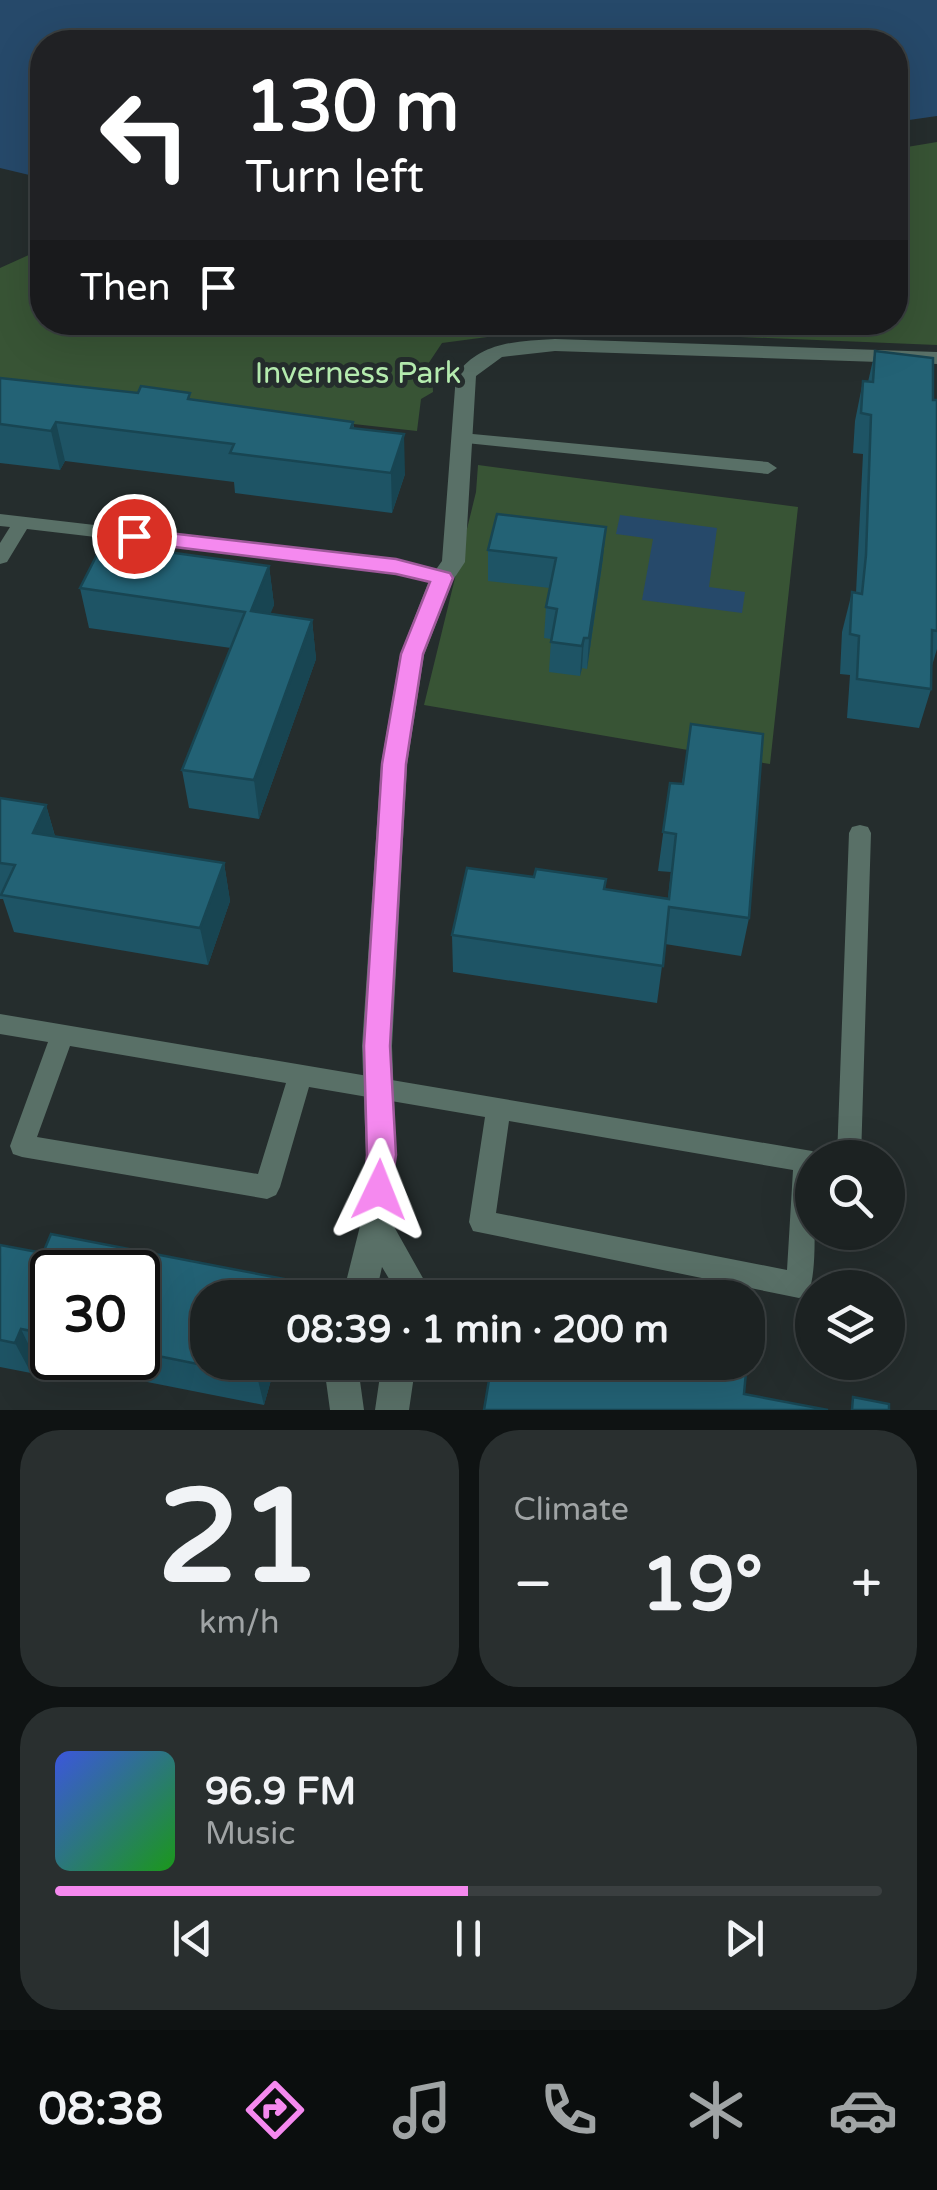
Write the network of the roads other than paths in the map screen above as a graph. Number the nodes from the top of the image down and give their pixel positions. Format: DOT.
graph roads {
  1 [pos="937,358"];
  2 [pos="462,438"];
  3 [pos="768,468"];
  4 [pos="0,520"];
  5 [pos="22,523"];
  6 [pos="0,558"];
  7 [pos="442,578"];
  8 [pos="860,833"];
  9 [pos="0,1024"];
  10 [pos="62,1035"];
  11 [pos="300,1077"];
  12 [pos="377,1090"];
  13 [pos="498,1110"];
  14 [pos="849,1140"];
  15 [pos="795,1159"];
  16 [pos="376,1226"];
  17 [pos="802,1250"];
  18 [pos="362,1280"];
  19 [pos="408,1280"];
  20 [pos="344,1380"];
  21 [pos="396,1380"];
  22 [pos="347,1410"];
  23 [pos="392,1410"];
  1 -- 2 [label="street"];
  2 -- 3 [label="lane"];
  2 -- 7 [label="street"];
  4 -- 5 [label="lane"];
  5 -- 6 [label="lane"];
  5 -- 7 [label="lane"];
  7 -- 12 [label="street"];
  8 -- 14 [label="lane"];
  9 -- 10 [label="lane"];
  10 -- 11 [label="lane"];
  10 -- 11 [label="lane"];
  11 -- 12 [label="lane"];
  12 -- 13 [label="lane"];
  12 -- 16 [label="street"];
  13 -- 15 [label="lane"];
  13 -- 17 [label="lane"];
  16 -- 18 [label="street"];
  16 -- 19 [label="street"];
  20 -- 22 [label="street"];
  21 -- 23 [label="street"];
}
